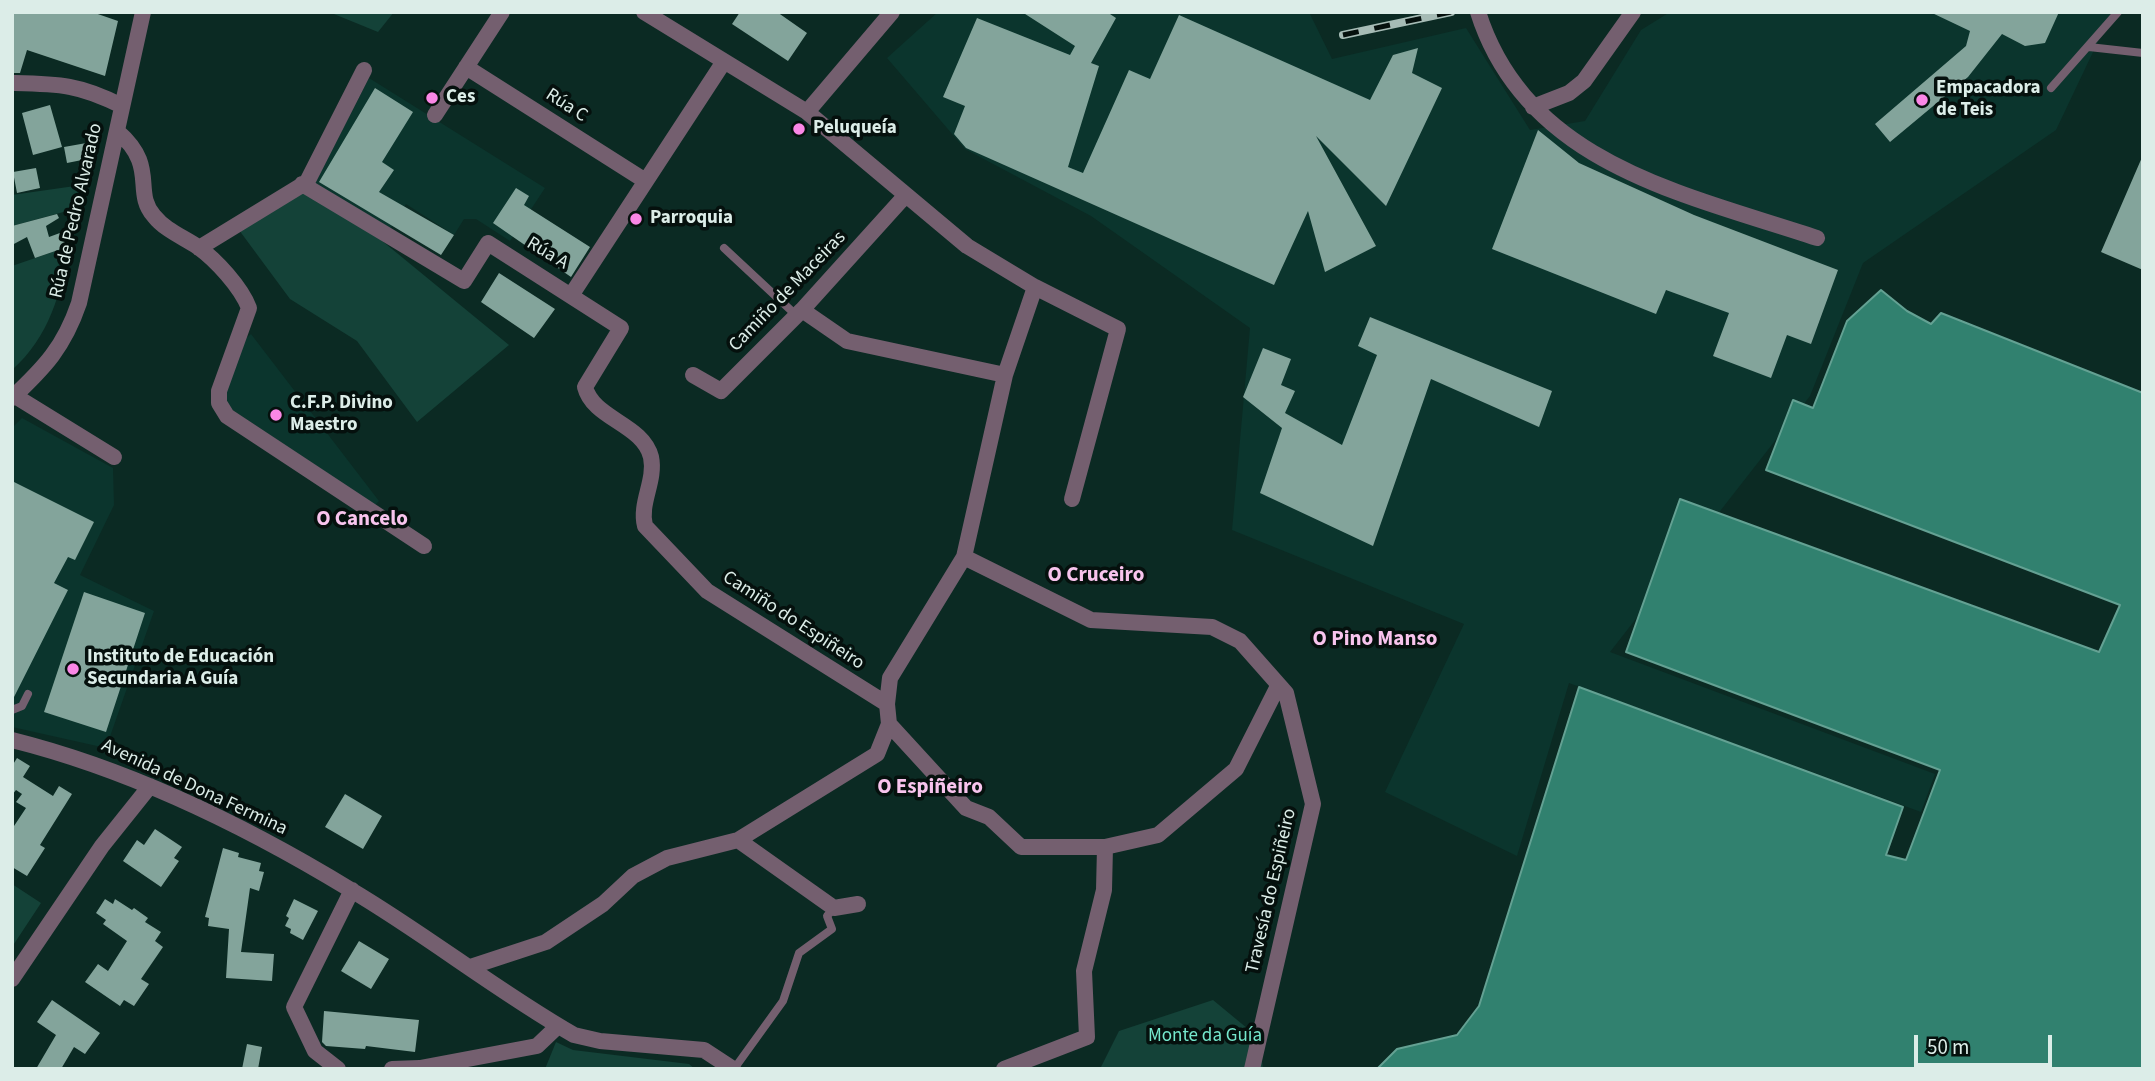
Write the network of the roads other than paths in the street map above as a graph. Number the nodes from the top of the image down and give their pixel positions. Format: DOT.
graph roads {
  1 [pos="143,12"];
  2 [pos="502,12"];
  3 [pos="644,12"];
  4 [pos="871,12"];
  5 [pos="892,12"];
  6 [pos="1478,12"];
  7 [pos="1633,12"];
  8 [pos="2118,12"];
  9 [pos="880,28"];
  10 [pos="2089,47"];
  11 [pos="2143,53"];
  12 [pos="723,63"];
  13 [pos="466,67"];
  14 [pos="364,70"];
  15 [pos="12,83"];
  16 [pos="2051,89"];
  17 [pos="122,106"];
  18 [pos="1533,107"];
  19 [pos="807,112"];
  20 [pos="435,115"];
  21 [pos="117,131"];
  22 [pos="644,180"];
  23 [pos="302,184"];
  24 [pos="905,197"];
  25 [pos="1817,238"];
  26 [pos="199,248"];
  27 [pos="724,248"];
  28 [pos="1035,287"];
  29 [pos="572,294"];
  30 [pos="799,313"];
  31 [pos="694,375"];
  32 [pos="1005,375"];
  33 [pos="13,397"];
  34 [pos="650,456"];
  35 [pos="114,457"];
  36 [pos="1072,499"];
  37 [pos="424,546"];
  38 [pos="964,557"];
  39 [pos="1278,686"];
  40 [pos="28,694"];
  41 [pos="887,704"];
  42 [pos="12,710"];
  43 [pos="889,724"];
  44 [pos="12,740"];
  45 [pos="150,786"];
  46 [pos="738,840"];
  47 [pos="1105,847"];
  48 [pos="352,890"];
  49 [pos="858,904"];
  50 [pos="834,908"];
  51 [pos="471,967"];
  52 [pos="12,979"];
  53 [pos="558,1026"];
  54 [pos="338,1069"];
  55 [pos="392,1069"];
  56 [pos="733,1069"];
  57 [pos="1004,1069"];
  58 [pos="1252,1069"];
  1 -- 17 [label="street, Rúa de Pedro Alvarado"];
  2 -- 13 [label="street"];
  3 -- 12 [label="street"];
  4 -- 9 [label="street"];
  5 -- 9 [label="street"];
  6 -- 18 [label="street"];
  7 -- 18 [label="street"];
  8 -- 10 [label="lane"];
  9 -- 19 [label="street"];
  10 -- 11 [label="lane"];
  10 -- 16 [label="lane"];
  12 -- 19 [label="street"];
  12 -- 22 [label="street"];
  13 -- 20 [label="street"];
  13 -- 22 [label="street, Rúa C"];
  14 -- 23 [label="street"];
  15 -- 17 [label="street"];
  17 -- 21 [label="street, Rúa de Pedro Alvarado"];
  18 -- 25 [label="street"];
  19 -- 24 [label="street"];
  21 -- 26 [label="street"];
  21 -- 33 [label="street, Rúa de Pedro Alvarado"];
  22 -- 29 [label="street"];
  23 -- 26 [label="street"];
  23 -- 29 [label="street, Rúa A"];
  24 -- 28 [label="street"];
  24 -- 30 [label="street, Camiño de Maceiras"];
  26 -- 37 [label="street"];
  27 -- 30 [label="lane"];
  28 -- 32 [label="street"];
  28 -- 36 [label="street"];
  29 -- 34 [label="street, Rúa A"];
  30 -- 31 [label="street, Camiño de Maceiras"];
  30 -- 32 [label="street"];
  32 -- 38 [label="street"];
  33 -- 35 [label="street"];
  34 -- 41 [label="street, Camiño do Espiñeiro"];
  38 -- 39 [label="street, Travesía do Espiñeiro"];
  38 -- 41 [label="street"];
  39 -- 47 [label="street"];
  39 -- 58 [label="street, Travesía do Espiñeiro"];
  40 -- 42 [label="lane"];
  41 -- 43 [label="street"];
  43 -- 46 [label="street"];
  43 -- 47 [label="street"];
  44 -- 45 [label="street, Avenida de Dona Fermina"];
  45 -- 48 [label="street, Avenida de Dona Fermina"];
  45 -- 52 [label="street"];
  46 -- 50 [label="street"];
  46 -- 51 [label="street"];
  47 -- 57 [label="street"];
  48 -- 51 [label="street, Avenida de Dona Fermina"];
  48 -- 54 [label="street"];
  49 -- 50 [label="street"];
  50 -- 56 [label="lane"];
  51 -- 53 [label="street, Avenida de Dona Fermina"];
  53 -- 55 [label="street"];
  53 -- 56 [label="street, Avenida de Dona Fermina"];
}
